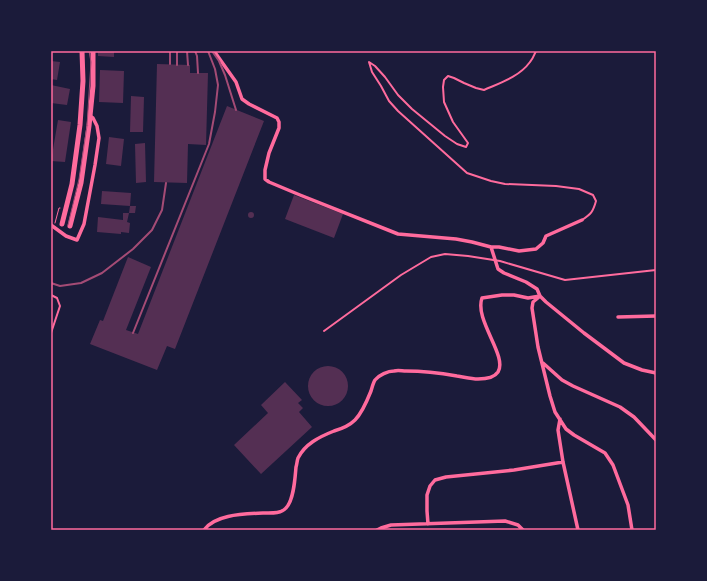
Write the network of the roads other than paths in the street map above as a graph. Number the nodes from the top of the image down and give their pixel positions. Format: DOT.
graph roads {
  1 [pos="82,51"];
  2 [pos="93,51"];
  3 [pos="214,51"];
  4 [pos="536,51"];
  5 [pos="90,116"];
  6 [pos="582,220"];
  7 [pos="62,224"];
  8 [pos="53,226"];
  9 [pos="70,226"];
  10 [pos="491,247"];
  11 [pos="656,270"];
  12 [pos="51,295"];
  13 [pos="540,296"];
  14 [pos="656,316"];
  15 [pos="618,317"];
  16 [pos="324,330"];
  17 [pos="51,333"];
  18 [pos="542,362"];
  19 [pos="656,373"];
  20 [pos="560,419"];
  21 [pos="656,440"];
  22 [pos="563,462"];
  23 [pos="428,524"];
  24 [pos="204,530"];
  25 [pos="377,530"];
  26 [pos="523,530"];
  27 [pos="578,530"];
  28 [pos="632,530"];
  1 -- 7 [label="main road"];
  2 -- 5 [label="main road"];
  3 -- 10 [label="street"];
  4 -- 6 [label="lane"];
  5 -- 8 [label="street"];
  5 -- 9 [label="main road"];
  6 -- 10 [label="street"];
  10 -- 13 [label="street"];
  11 -- 16 [label="lane"];
  12 -- 17 [label="lane"];
  13 -- 18 [label="street"];
  13 -- 19 [label="street"];
  13 -- 24 [label="street"];
  14 -- 15 [label="street"];
  18 -- 20 [label="street"];
  18 -- 21 [label="street"];
  20 -- 22 [label="street"];
  20 -- 28 [label="street"];
  22 -- 23 [label="street"];
  22 -- 27 [label="street"];
  23 -- 25 [label="street"];
  23 -- 26 [label="street"];
}
